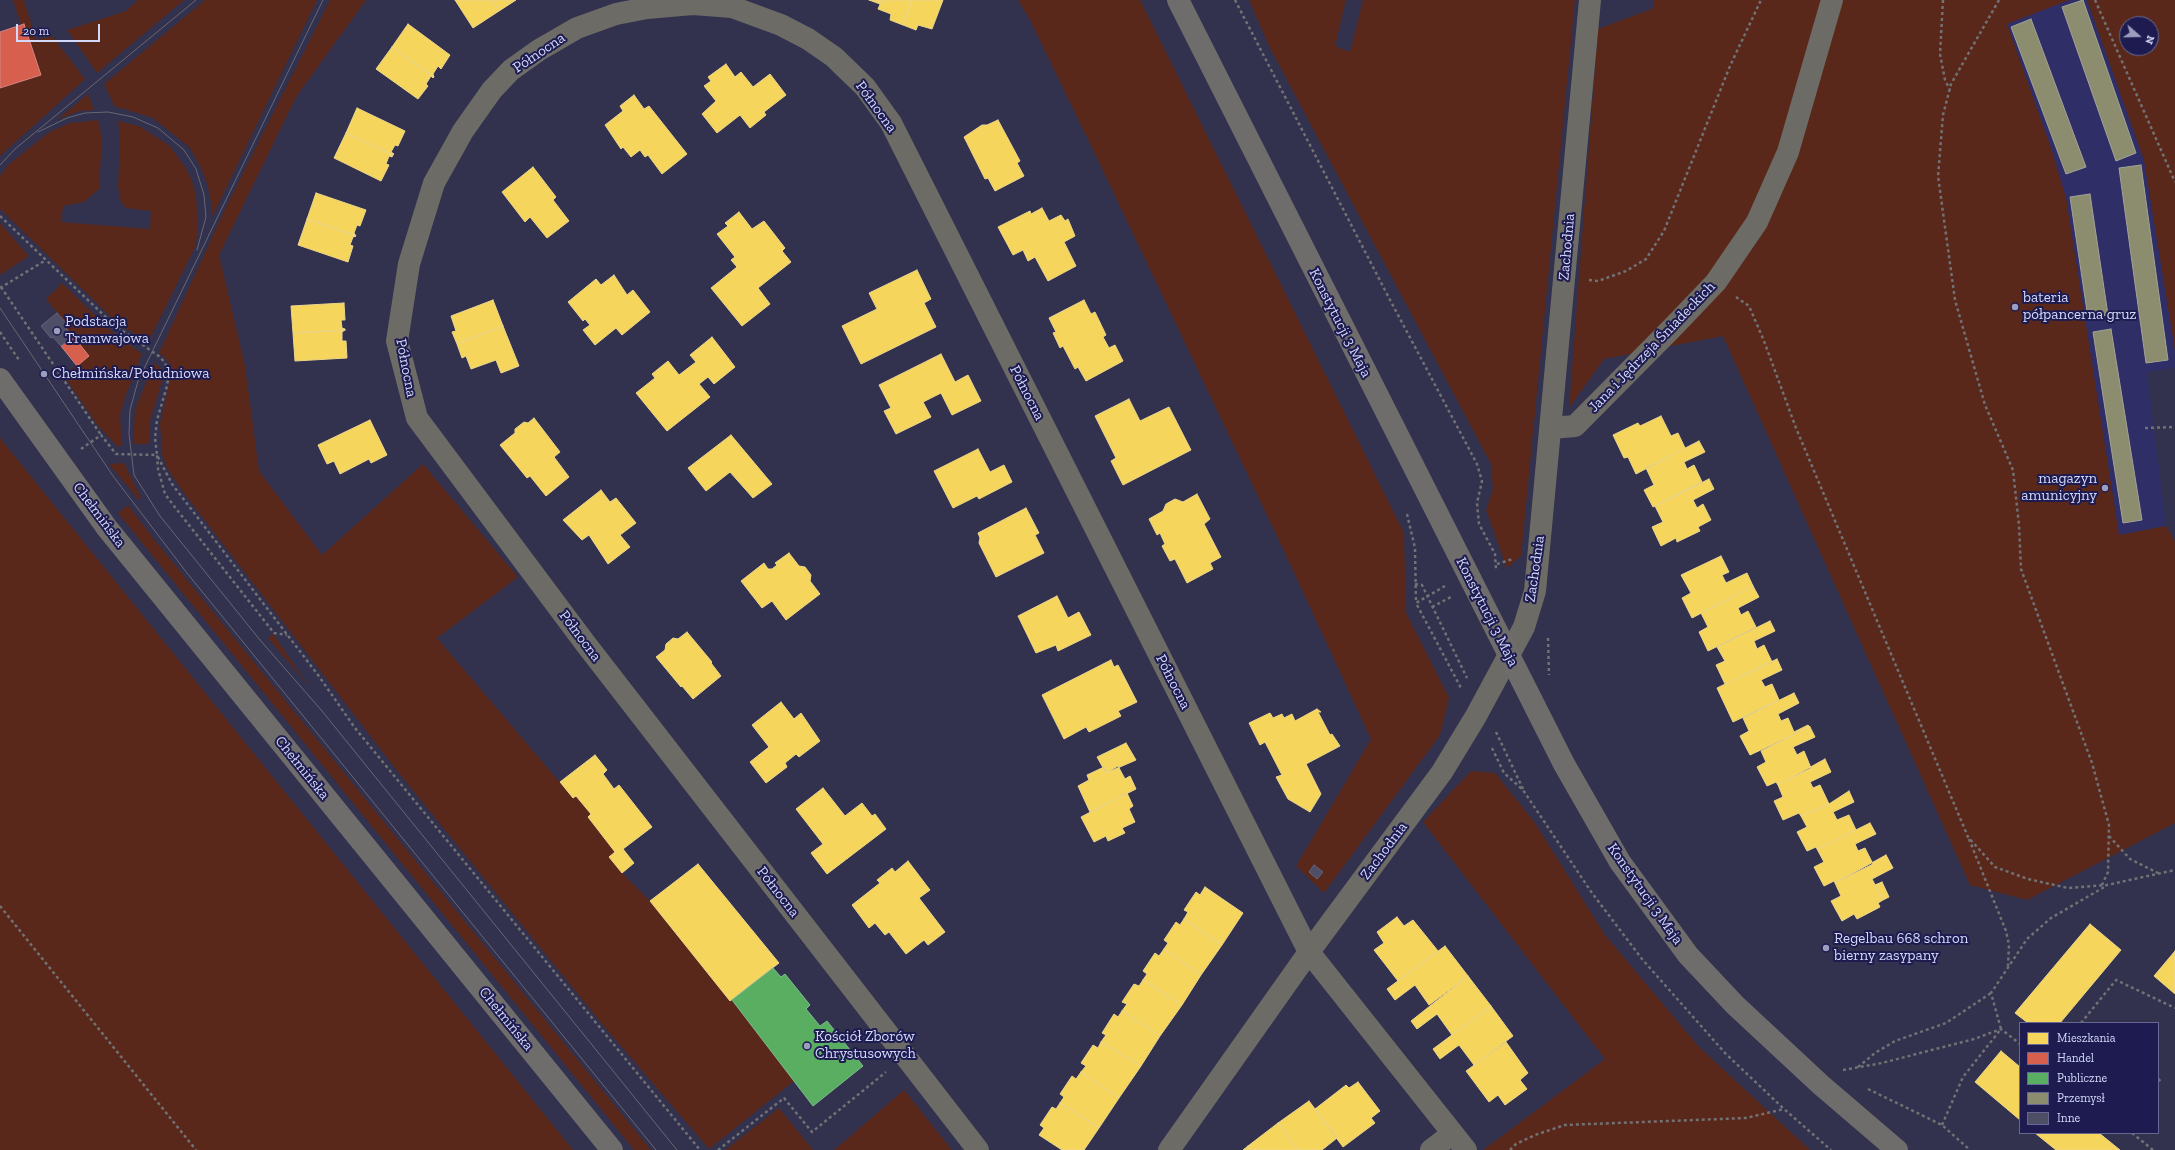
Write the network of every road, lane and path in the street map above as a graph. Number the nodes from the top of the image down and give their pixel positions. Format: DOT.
graph roads {
  1 [pos="1178,0"];
  2 [pos="1234,0"];
  3 [pos="1590,0"];
  4 [pos="1761,0"];
  5 [pos="1832,0"];
  6 [pos="1943,0"];
  7 [pos="1999,0"];
  8 [pos="2095,0"];
  9 [pos="1950,91"];
  10 [pos="2175,182"];
  11 [pos="0,216"];
  12 [pos="46,260"];
  13 [pos="1564,278"];
  14 [pos="1716,282"];
  15 [pos="1,288"];
  16 [pos="0,332"];
  17 [pos="22,364"];
  18 [pos="0,379"];
  19 [pos="2175,427"];
  20 [pos="1551,428"];
  21 [pos="2145,428"];
  22 [pos="101,436"];
  23 [pos="78,444"];
  24 [pos="157,455"];
  25 [pos="1519,559"];
  26 [pos="1496,564"];
  27 [pos="1492,574"];
  28 [pos="1415,584"];
  29 [pos="1448,585"];
  30 [pos="1453,596"];
  31 [pos="1428,597"];
  32 [pos="1432,607"];
  33 [pos="1549,632"];
  34 [pos="287,635"];
  35 [pos="1508,656"];
  36 [pos="1467,677"];
  37 [pos="1550,678"];
  38 [pos="1464,692"];
  39 [pos="1503,747"];
  40 [pos="1492,748"];
  41 [pos="1523,790"];
  42 [pos="2109,836"];
  43 [pos="1968,837"];
  44 [pos="2175,870"];
  45 [pos="2159,874"];
  46 [pos="2102,885"];
  47 [pos="2107,885"];
  48 [pos="0,906"];
  49 [pos="1309,952"];
  50 [pos="2008,967"];
  51 [pos="1991,993"];
  52 [pos="2175,1008"];
  53 [pos="2082,1022"];
  54 [pos="2001,1029"];
  55 [pos="2019,1043"];
  56 [pos="906,1056"];
  57 [pos="1858,1067"];
  58 [pos="1838,1071"];
  59 [pos="1865,1088"];
  60 [pos="1784,1109"];
  61 [pos="1942,1125"];
  62 [pos="2133,1134"];
  63 [pos="1459,1142"];
  64 [pos="196,1150"];
  65 [pos="612,1150"];
  66 [pos="700,1150"];
  67 [pos="718,1150"];
  68 [pos="978,1150"];
  69 [pos="1169,1150"];
  70 [pos="1431,1150"];
  71 [pos="1510,1150"];
  72 [pos="1831,1150"];
  73 [pos="1897,1150"];
  74 [pos="1970,1150"];
  75 [pos="2153,1150"];
  1 -- 35 [label="street, Konstytucji 3 Maja"];
  2 -- 26 [label="path"];
  3 -- 13 [label="street, Zachodnia"];
  4 -- 13 [label="path"];
  5 -- 14 [label="street, Jana i Jędrzeja Śniadeckich"];
  6 -- 9 [label="path"];
  7 -- 9 [label="path"];
  8 -- 10 [label="path"];
  9 -- 42 [label="path"];
  11 -- 12 [label="path"];
  12 -- 15 [label="path"];
  12 -- 24 [label="path"];
  13 -- 20 [label="street, Zachodnia"];
  14 -- 20 [label="street, Jana i Jędrzeja Śniadeckich"];
  14 -- 43 [label="path"];
  15 -- 22 [label="path"];
  16 -- 17 [label="path"];
  18 -- 65 [label="street, Chełmińska"];
  19 -- 21 [label="path"];
  20 -- 35 [label="street, Zachodnia"];
  22 -- 23 [label="path"];
  22 -- 24 [label="path"];
  24 -- 34 [label="path"];
  24 -- 34 [label="path"];
  25 -- 26 [label="path"];
  26 -- 27 [label="path"];
  28 -- 31 [label="path"];
  29 -- 31 [label="path"];
  30 -- 32 [label="path"];
  31 -- 32 [label="path"];
  31 -- 38 [label="path"];
  32 -- 36 [label="path"];
  33 -- 37 [label="path"];
  34 -- 66 [label="path"];
  35 -- 49 [label="street, Zachodnia"];
  35 -- 73 [label="street, Konstytucji 3 Maja"];
  39 -- 41 [label="path"];
  40 -- 41 [label="path"];
  41 -- 60 [label="path"];
  42 -- 45 [label="path"];
  42 -- 46 [label="path"];
  43 -- 46 [label="path"];
  43 -- 50 [label="path"];
  44 -- 45 [label="path"];
  45 -- 47 [label="path"];
  46 -- 47 [label="path"];
  47 -- 50 [label="path"];
  48 -- 64 [label="path"];
  49 -- 56 [label="street, Północna"];
  49 -- 63 [label="street, Północna"];
  49 -- 69 [label="street, Zachodnia"];
  50 -- 51 [label="path"];
  51 -- 54 [label="path"];
  51 -- 57 [label="path"];
  52 -- 53 [label="path"];
  54 -- 55 [label="path"];
  54 -- 57 [label="path"];
  54 -- 61 [label="path"];
  56 -- 67 [label="path"];
  56 -- 68 [label="street, Północna"];
  57 -- 58 [label="path"];
  59 -- 61 [label="path"];
  60 -- 71 [label="path"];
  60 -- 72 [label="path"];
  61 -- 74 [label="path"];
  62 -- 75 [label="path"];
  63 -- 70 [label="street"];
}
